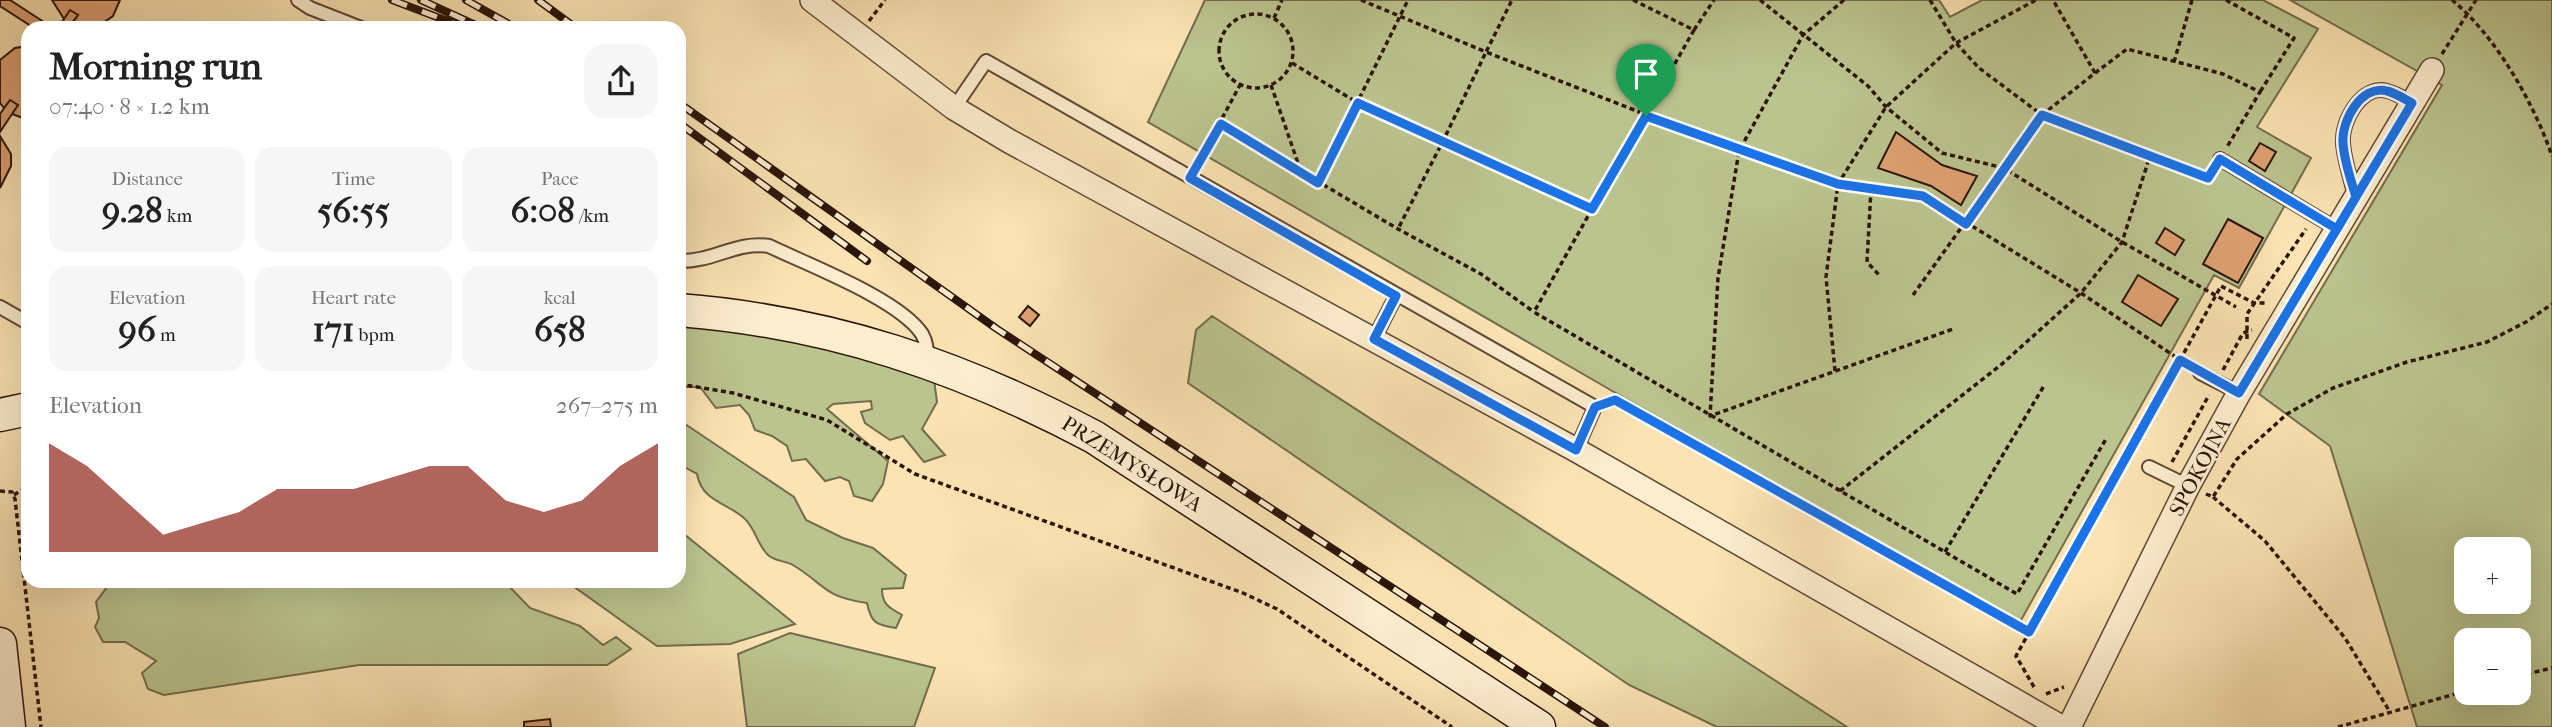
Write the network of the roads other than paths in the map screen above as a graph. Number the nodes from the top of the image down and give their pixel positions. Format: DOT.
graph roads {
  1 [pos="298,0"];
  2 [pos="812,0"];
  3 [pos="343,21"];
  4 [pos="2432,70"];
  5 [pos="2412,103"];
  6 [pos="954,108"];
  7 [pos="2220,159"];
  8 [pos="2356,197"];
  9 [pos="2337,229"];
  10 [pos="686,261"];
  11 [pos="1396,296"];
  12 [pos="0,307"];
  13 [pos="686,311"];
  14 [pos="21,319"];
  15 [pos="1374,339"];
  16 [pos="927,360"];
  17 [pos="2200,373"];
  18 [pos="2239,393"];
  19 [pos="21,410"];
  20 [pos="0,415"];
  21 [pos="1576,450"];
  22 [pos="2149,467"];
  23 [pos="2188,486"];
  24 [pos="0,644"];
  25 [pos="9,727"];
  26 [pos="1539,727"];
  27 [pos="2061,727"];
  28 [pos="2069,727"];
  1 -- 3 [label="lane"];
  2 -- 6 [label="street"];
  4 -- 5 [label="street, SPOKOJNA"];
  5 -- 8 [label="street, SPOKOJNA"];
  5 -- 8 [label="lane"];
  6 -- 11 [label="lane"];
  6 -- 15 [label="street"];
  7 -- 9 [label="lane"];
  8 -- 9 [label="street, SPOKOJNA"];
  9 -- 18 [label="street, SPOKOJNA"];
  10 -- 16 [label="lane"];
  11 -- 15 [label="lane"];
  11 -- 21 [label="lane"];
  12 -- 14 [label="lane"];
  13 -- 16 [label="street, PRZEMYSŁOWA"];
  15 -- 21 [label="street"];
  16 -- 26 [label="street, PRZEMYSŁOWA"];
  17 -- 18 [label="lane"];
  18 -- 23 [label="street, SPOKOJNA"];
  19 -- 20 [label="street"];
  21 -- 27 [label="street"];
  22 -- 23 [label="lane"];
  23 -- 28 [label="street, SPOKOJNA"];
  24 -- 25 [label="street"];
}
